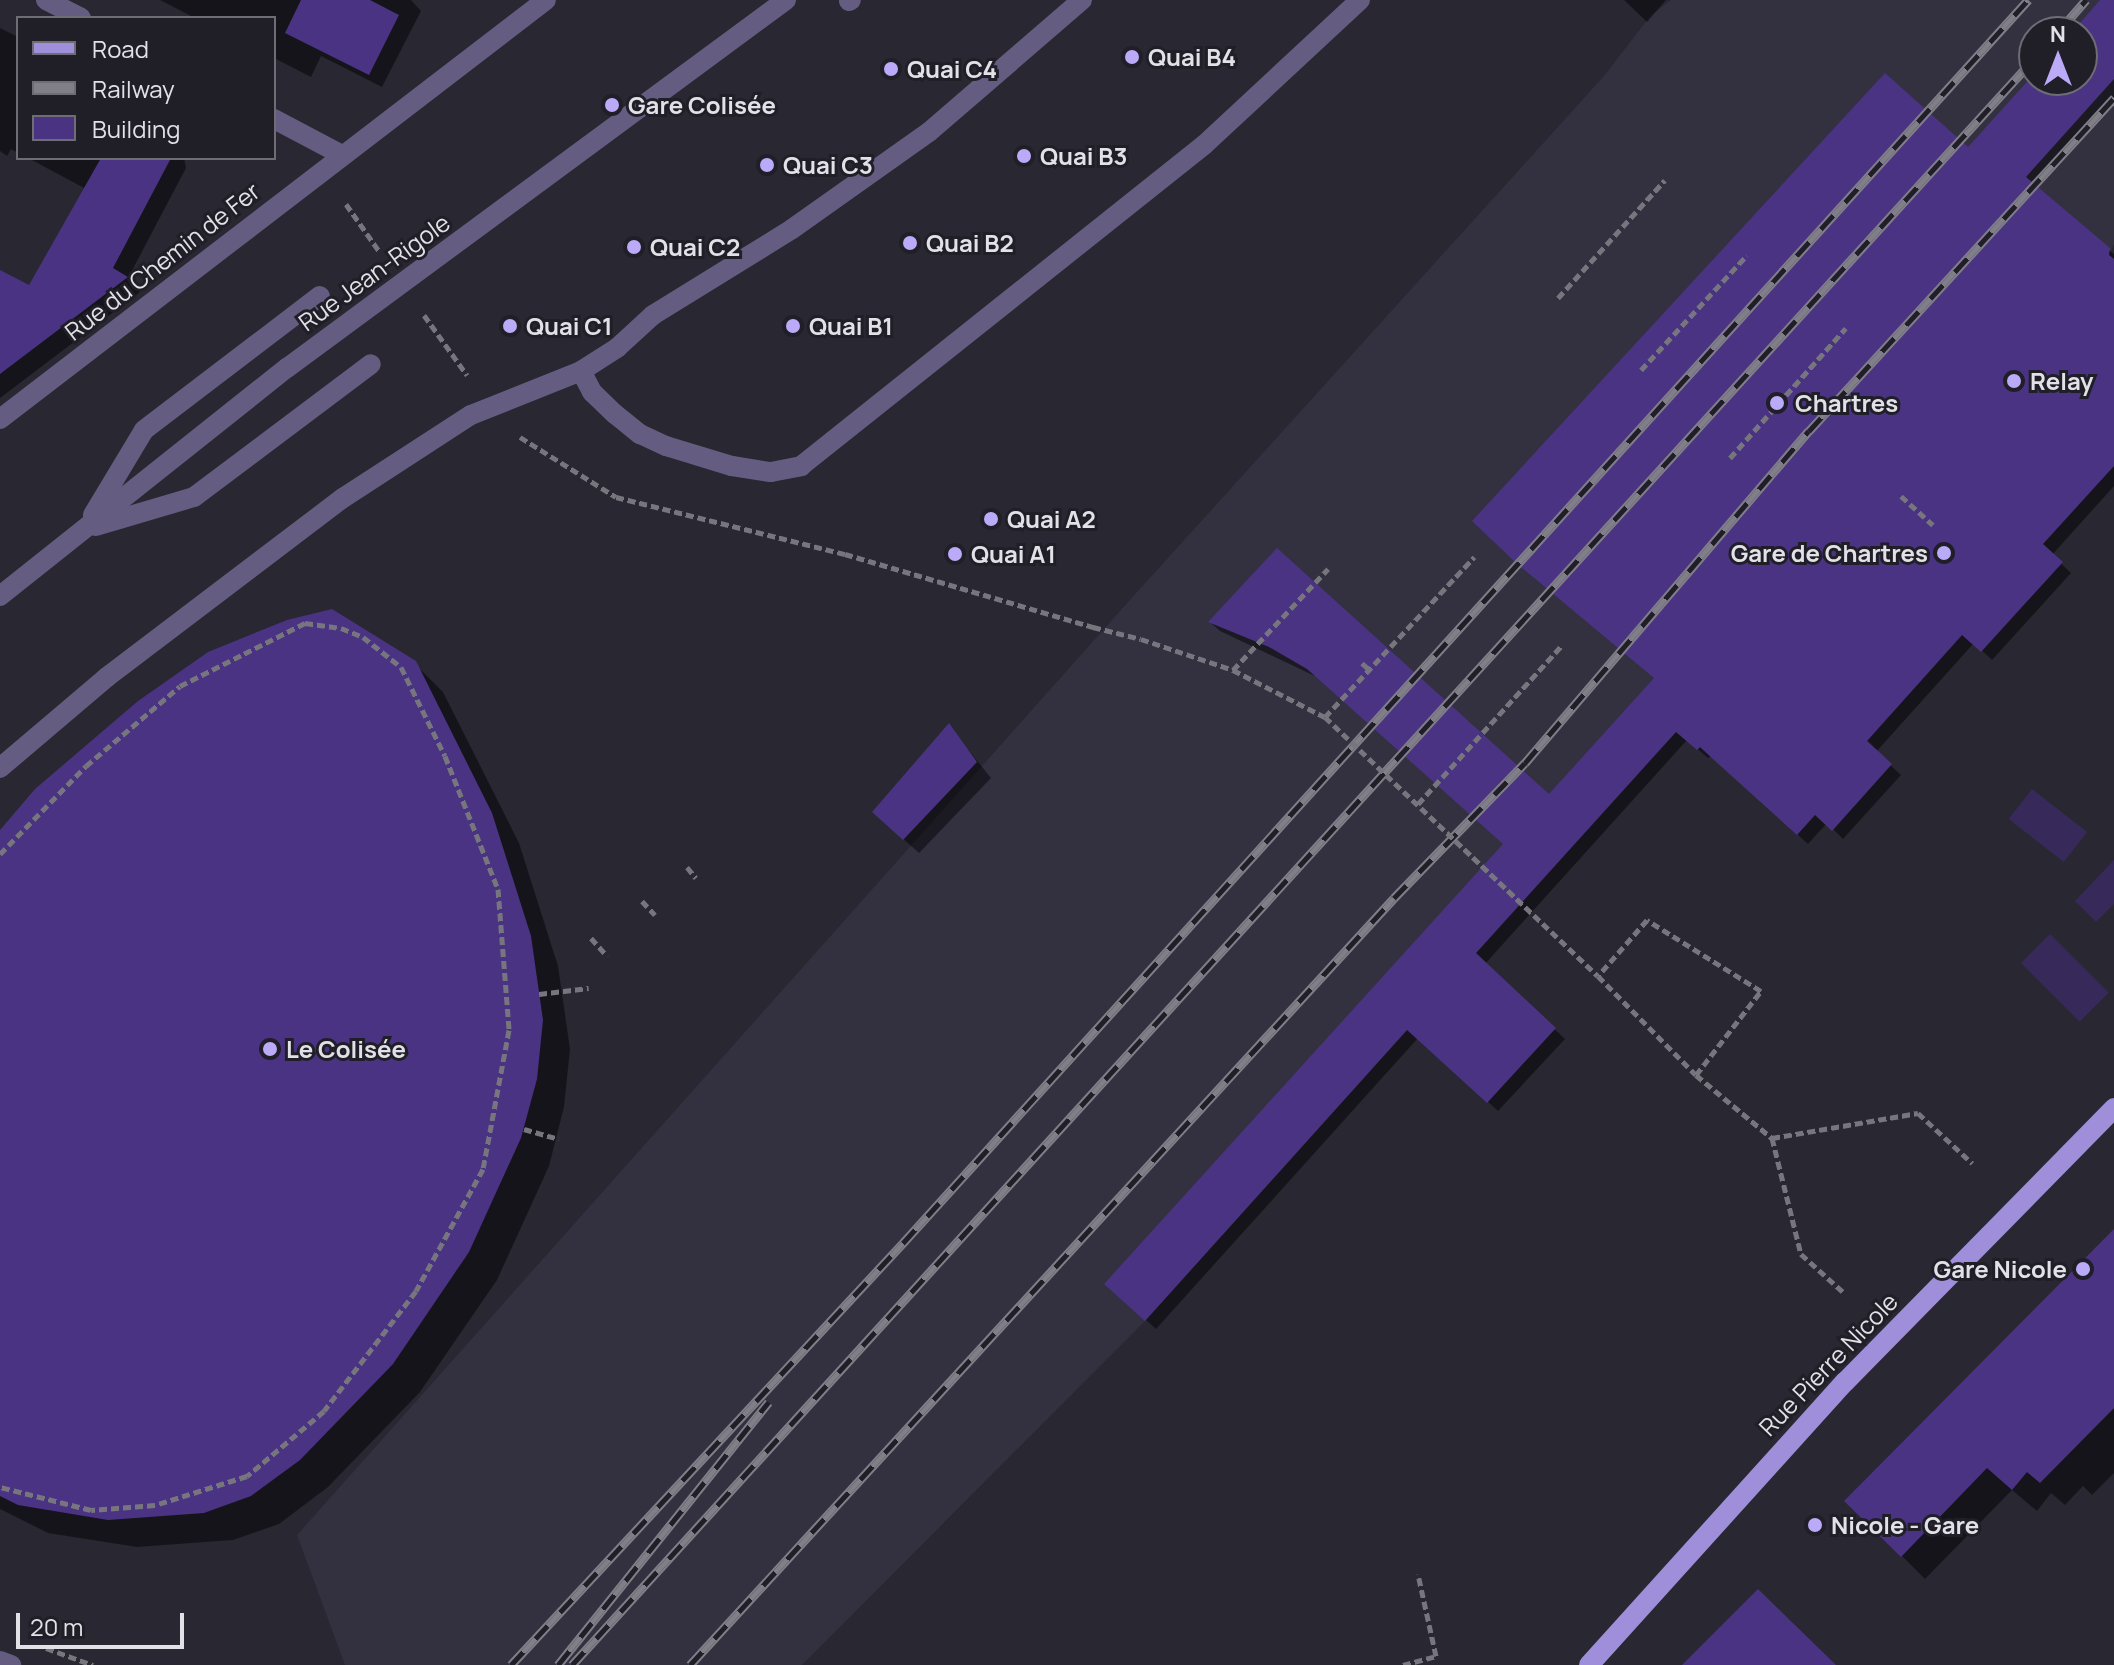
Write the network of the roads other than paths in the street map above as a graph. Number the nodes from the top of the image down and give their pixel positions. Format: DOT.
graph roads {
  1 [pos="46,0"];
  2 [pos="546,0"];
  3 [pos="786,0"];
  4 [pos="1082,0"];
  5 [pos="1360,0"];
  6 [pos="77,16"];
  7 [pos="276,120"];
  8 [pos="342,155"];
  9 [pos="320,296"];
  10 [pos="371,364"];
  11 [pos="581,371"];
  12 [pos="0,419"];
  13 [pos="84,529"];
  14 [pos="0,596"];
  15 [pos="0,768"];
  16 [pos="2114,1108"];
  17 [pos="0,1661"];
  18 [pos="11,1665"];
  19 [pos="1589,1665"];
  1 -- 6 [label="street"];
  2 -- 8 [label="street, Rue du Chemin de Fer"];
  3 -- 13 [label="street, Rue Jean-Rigole"];
  4 -- 11 [label="street"];
  5 -- 11 [label="street"];
  7 -- 8 [label="street"];
  8 -- 12 [label="street, Rue du Chemin de Fer"];
  9 -- 13 [label="street"];
  10 -- 13 [label="street"];
  11 -- 15 [label="street"];
  13 -- 14 [label="street, Rue Jean-Rigole"];
  16 -- 19 [label="main road, Rue Pierre Nicole"];
  17 -- 18 [label="street"];
}
